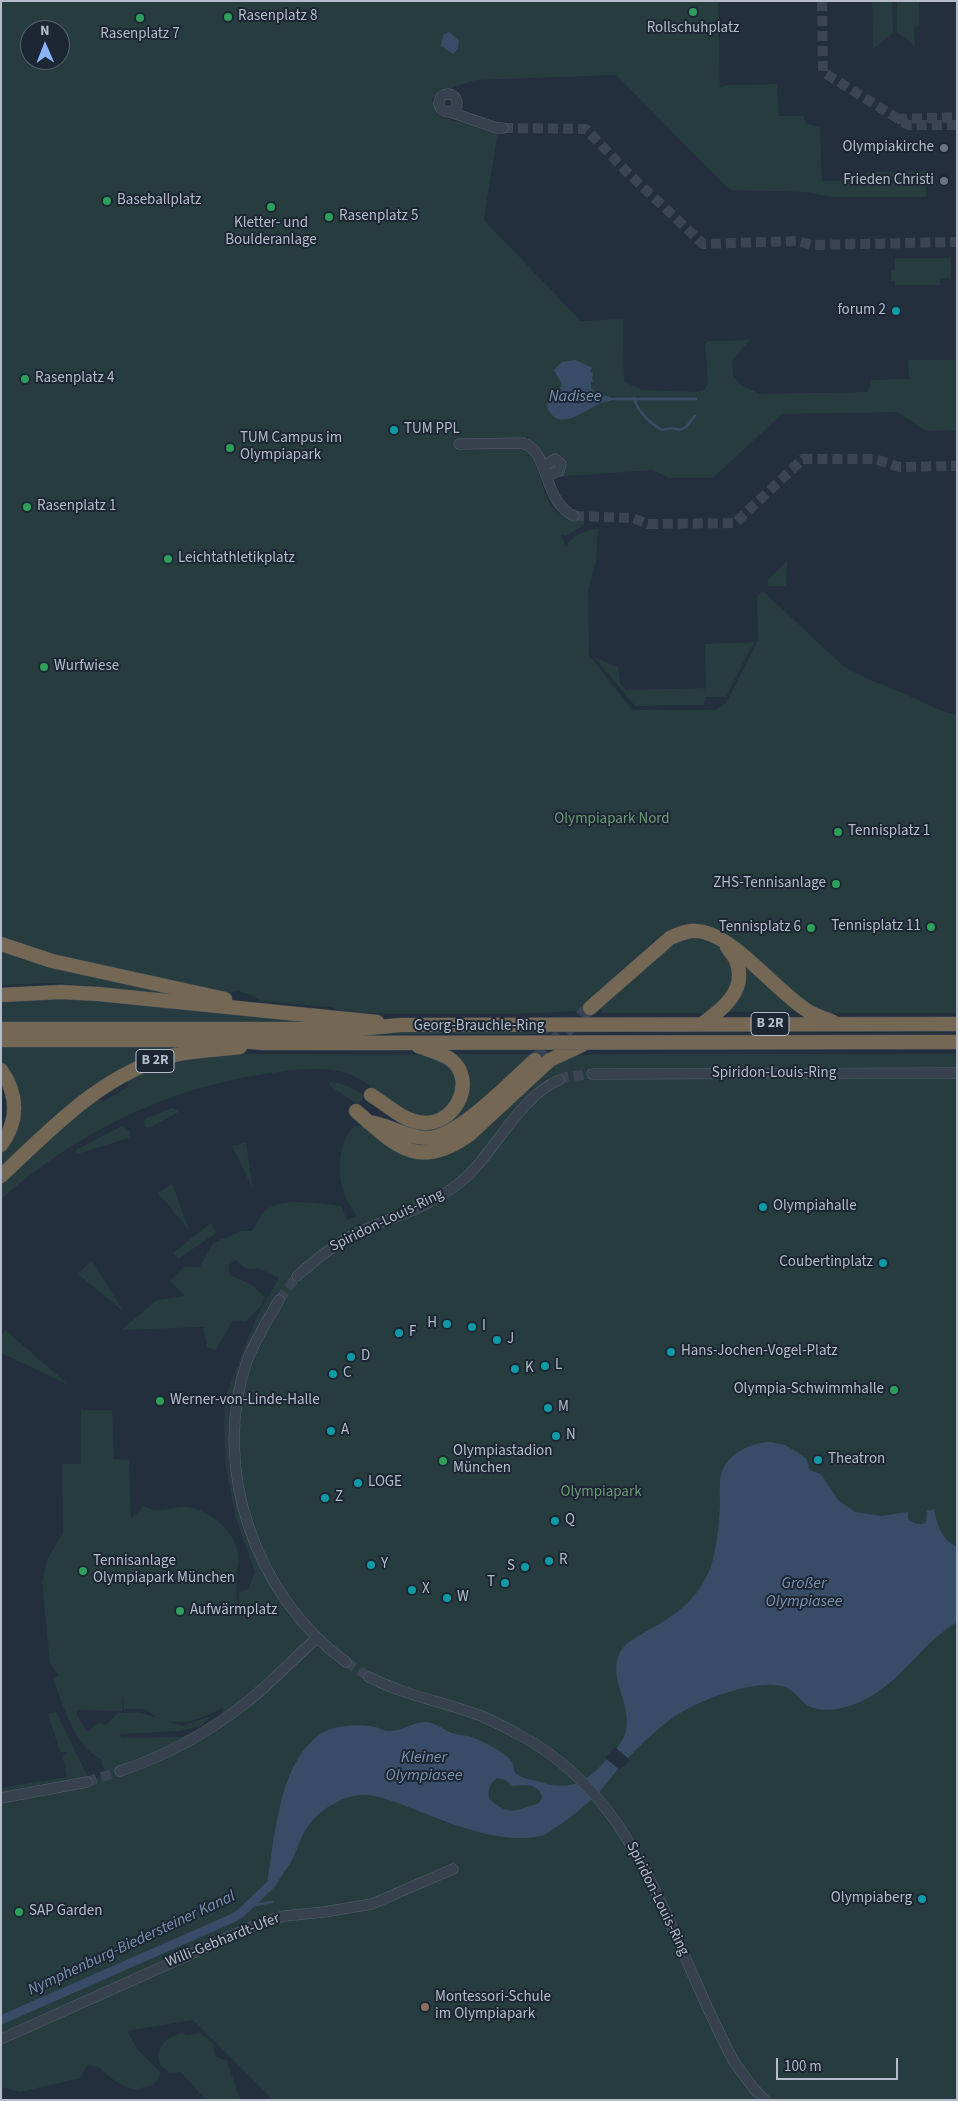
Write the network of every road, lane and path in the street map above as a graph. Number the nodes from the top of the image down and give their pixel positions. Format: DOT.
graph roads {
  1 [pos="450,112"];
  2 [pos="503,128"];
  3 [pos="459,444"];
  4 [pos="574,516"];
  5 [pos="724,942"];
  6 [pos="1,944"];
  7 [pos="1,995"];
  8 [pos="243,1008"];
  9 [pos="590,1008"];
  10 [pos="702,1024"];
  11 [pos="838,1024"];
  12 [pos="957,1024"];
  13 [pos="400,1025"];
  14 [pos="1,1029"];
  15 [pos="1,1040"];
  16 [pos="957,1042"];
  17 [pos="413,1043"];
  18 [pos="586,1043"];
  19 [pos="263,1044"];
  20 [pos="535,1060"];
  21 [pos="1,1070"];
  22 [pos="957,1073"];
  23 [pos="592,1074"];
  24 [pos="559,1080"];
  25 [pos="356,1111"];
  26 [pos="368,1122"];
  27 [pos="404,1132"];
  28 [pos="1,1145"];
  29 [pos="1,1176"];
  30 [pos="297,1276"];
  31 [pos="279,1300"];
  32 [pos="317,1638"];
  33 [pos="346,1662"];
  34 [pos="369,1677"];
  35 [pos="120,1772"];
  36 [pos="87,1782"];
  37 [pos="1,1798"];
  38 [pos="453,1869"];
  39 [pos="1,2039"];
  40 [pos="765,2100"];
  1 -- 2 [label="street"];
  3 -- 4 [label="street"];
  5 -- 9 [label="highway"];
  5 -- 10 [label="highway"];
  5 -- 11 [label="highway"];
  6 -- 8 [label="highway"];
  7 -- 8 [label="highway, B 2R"];
  8 -- 13 [label="highway, B 2R"];
  10 -- 11 [label="highway, Georg-Brauchle-Ring / B 2R"];
  10 -- 13 [label="highway, Georg-Brauchle-Ring / B 2R"];
  11 -- 12 [label="highway, Georg-Brauchle-Ring / B 2R"];
  13 -- 14 [label="highway, Georg-Brauchle-Ring"];
  15 -- 19 [label="highway, Georg-Brauchle-Ring"];
  16 -- 18 [label="highway, Georg-Brauchle-Ring / B 2R"];
  17 -- 18 [label="highway, Georg-Brauchle-Ring / B 2R"];
  17 -- 19 [label="highway, Georg-Brauchle-Ring / B 2R"];
  17 -- 27 [label="highway"];
  18 -- 26 [label="highway"];
  19 -- 29 [label="highway, B 2R"];
  20 -- 27 [label="highway"];
  21 -- 28 [label="highway"];
  22 -- 23 [label="street, Spiridon-Louis-Ring"];
  24 -- 30 [label="street, Spiridon-Louis-Ring"];
  25 -- 26 [label="highway"];
  26 -- 27 [label="highway"];
  31 -- 32 [label="street"];
  32 -- 33 [label="street"];
  32 -- 35 [label="street"];
  34 -- 40 [label="street, Spiridon-Louis-Ring"];
  36 -- 37 [label="street"];
  38 -- 39 [label="street, Willi-Gebhardt-Ufer"];
}
